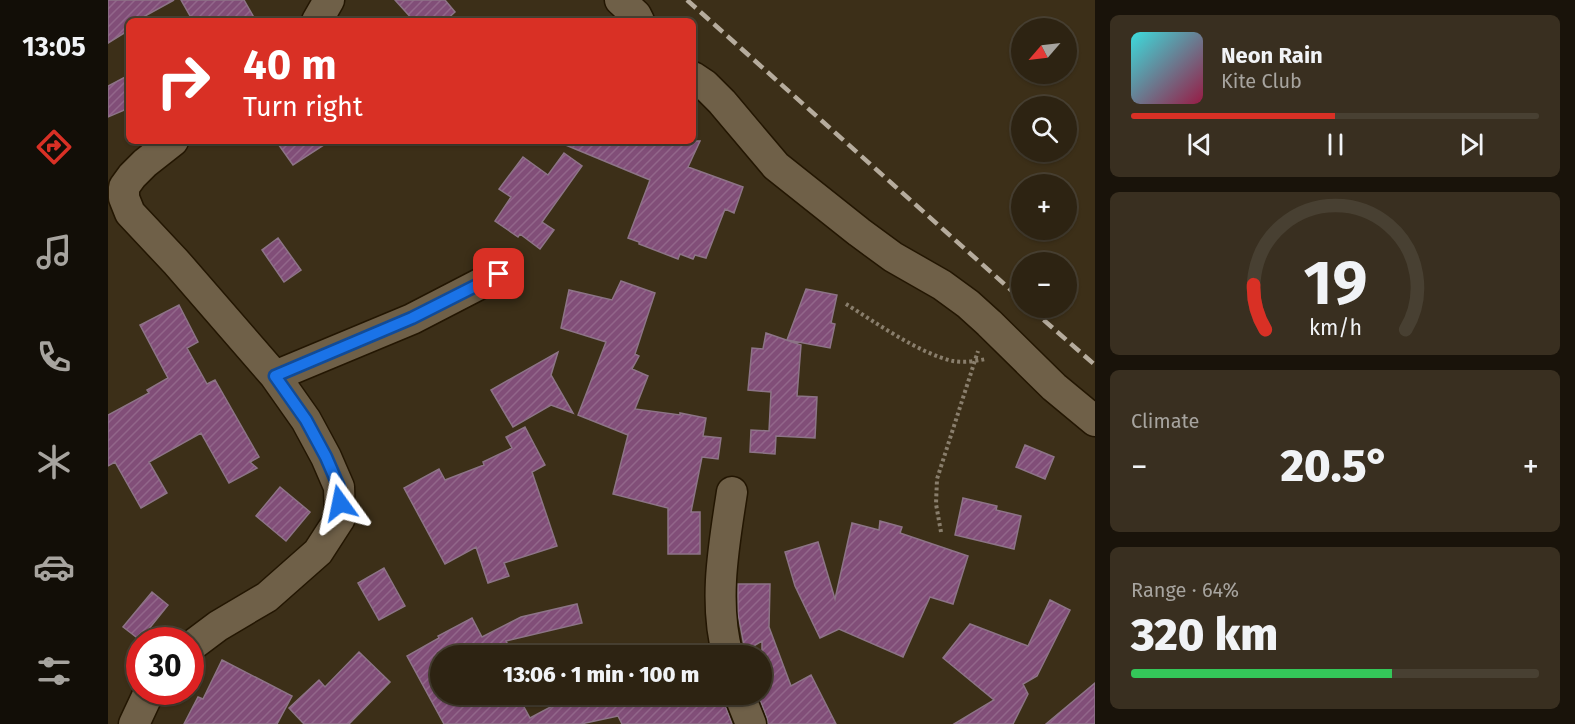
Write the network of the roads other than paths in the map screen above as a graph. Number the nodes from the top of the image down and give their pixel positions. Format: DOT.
graph roads {
  1 [pos="329,0"];
  2 [pos="620,0"];
  3 [pos="319,18"];
  4 [pos="638,18"];
  5 [pos="696,79"];
  6 [pos="169,144"];
  7 [pos="118,189"];
  8 [pos="108,225"];
  9 [pos="499,274"];
  10 [pos="275,376"];
  11 [pos="1095,421"];
  12 [pos="732,492"];
  13 [pos="204,636"];
  14 [pos="725,645"];
  15 [pos="143,705"];
  16 [pos="743,705"];
  17 [pos="134,724"];
  18 [pos="751,724"];
  1 -- 3 [label="street"];
  2 -- 4 [label="street"];
  5 -- 11 [label="street"];
  6 -- 7 [label="street"];
  7 -- 8 [label="street"];
  7 -- 10 [label="street"];
  9 -- 10 [label="street"];
  10 -- 13 [label="street"];
  12 -- 14 [label="street"];
  15 -- 17 [label="street"];
  16 -- 18 [label="street"];
}
